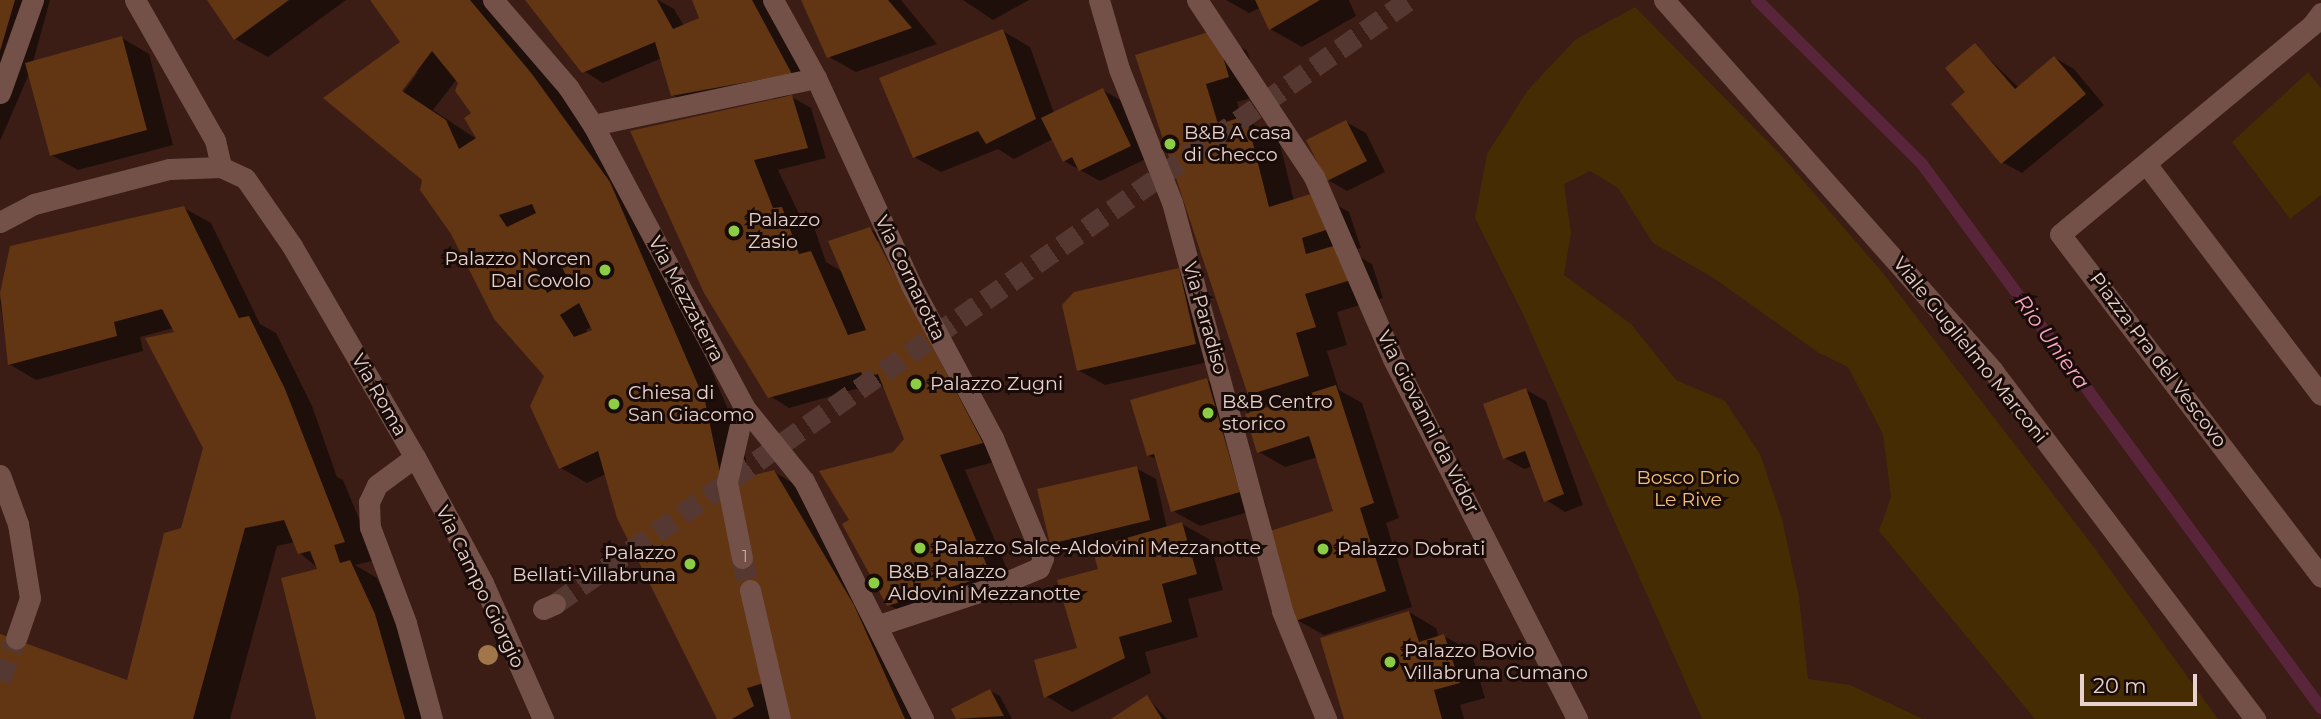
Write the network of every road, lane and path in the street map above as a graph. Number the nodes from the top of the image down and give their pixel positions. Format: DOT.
graph roads {
  1 [pos="33,0"];
  2 [pos="135,0"];
  3 [pos="493,0"];
  4 [pos="773,0"];
  5 [pos="1099,0"];
  6 [pos="1197,0"];
  7 [pos="1664,0"];
  8 [pos="2321,13"];
  9 [pos="816,78"];
  10 [pos="0,93"];
  11 [pos="593,125"];
  12 [pos="2147,165"];
  13 [pos="221,167"];
  14 [pos="0,222"];
  15 [pos="2321,395"];
  16 [pos="744,407"];
  17 [pos="415,457"];
  18 [pos="0,475"];
  19 [pos="742,558"];
  20 [pos="2321,577"];
  21 [pos="750,590"];
  22 [pos="879,625"];
  23 [pos="11,634"];
  24 [pos="432,719"];
  25 [pos="543,719"];
  26 [pos="780,719"];
  27 [pos="923,719"];
  28 [pos="1326,719"];
  29 [pos="1577,719"];
  30 [pos="2255,719"];
  1 -- 10 [label="street"];
  2 -- 13 [label="street"];
  3 -- 11 [label="street, Via Mezzaterra"];
  4 -- 9 [label="street, Via Cornarotta"];
  5 -- 28 [label="street, Via Paradiso"];
  6 -- 29 [label="street, Via Giovanni da Vidor"];
  7 -- 30 [label="street, Viale Guglielmo Marconi"];
  8 -- 12 [label="street"];
  9 -- 11 [label="street"];
  9 -- 22 [label="street, Via Cornarotta"];
  11 -- 16 [label="street, Via Mezzaterra"];
  12 -- 15 [label="street"];
  12 -- 20 [label="street, Piazza Pra del Vescovo"];
  13 -- 14 [label="street"];
  13 -- 17 [label="street, Via Roma"];
  16 -- 19 [label="street"];
  16 -- 22 [label="street, Via Mezzaterra"];
  17 -- 24 [label="street, Via Roma"];
  17 -- 25 [label="street, Via Campo Giorgio"];
  18 -- 23 [label="street"];
  21 -- 26 [label="street"];
  22 -- 27 [label="street, Via Mezzaterra"];
}
